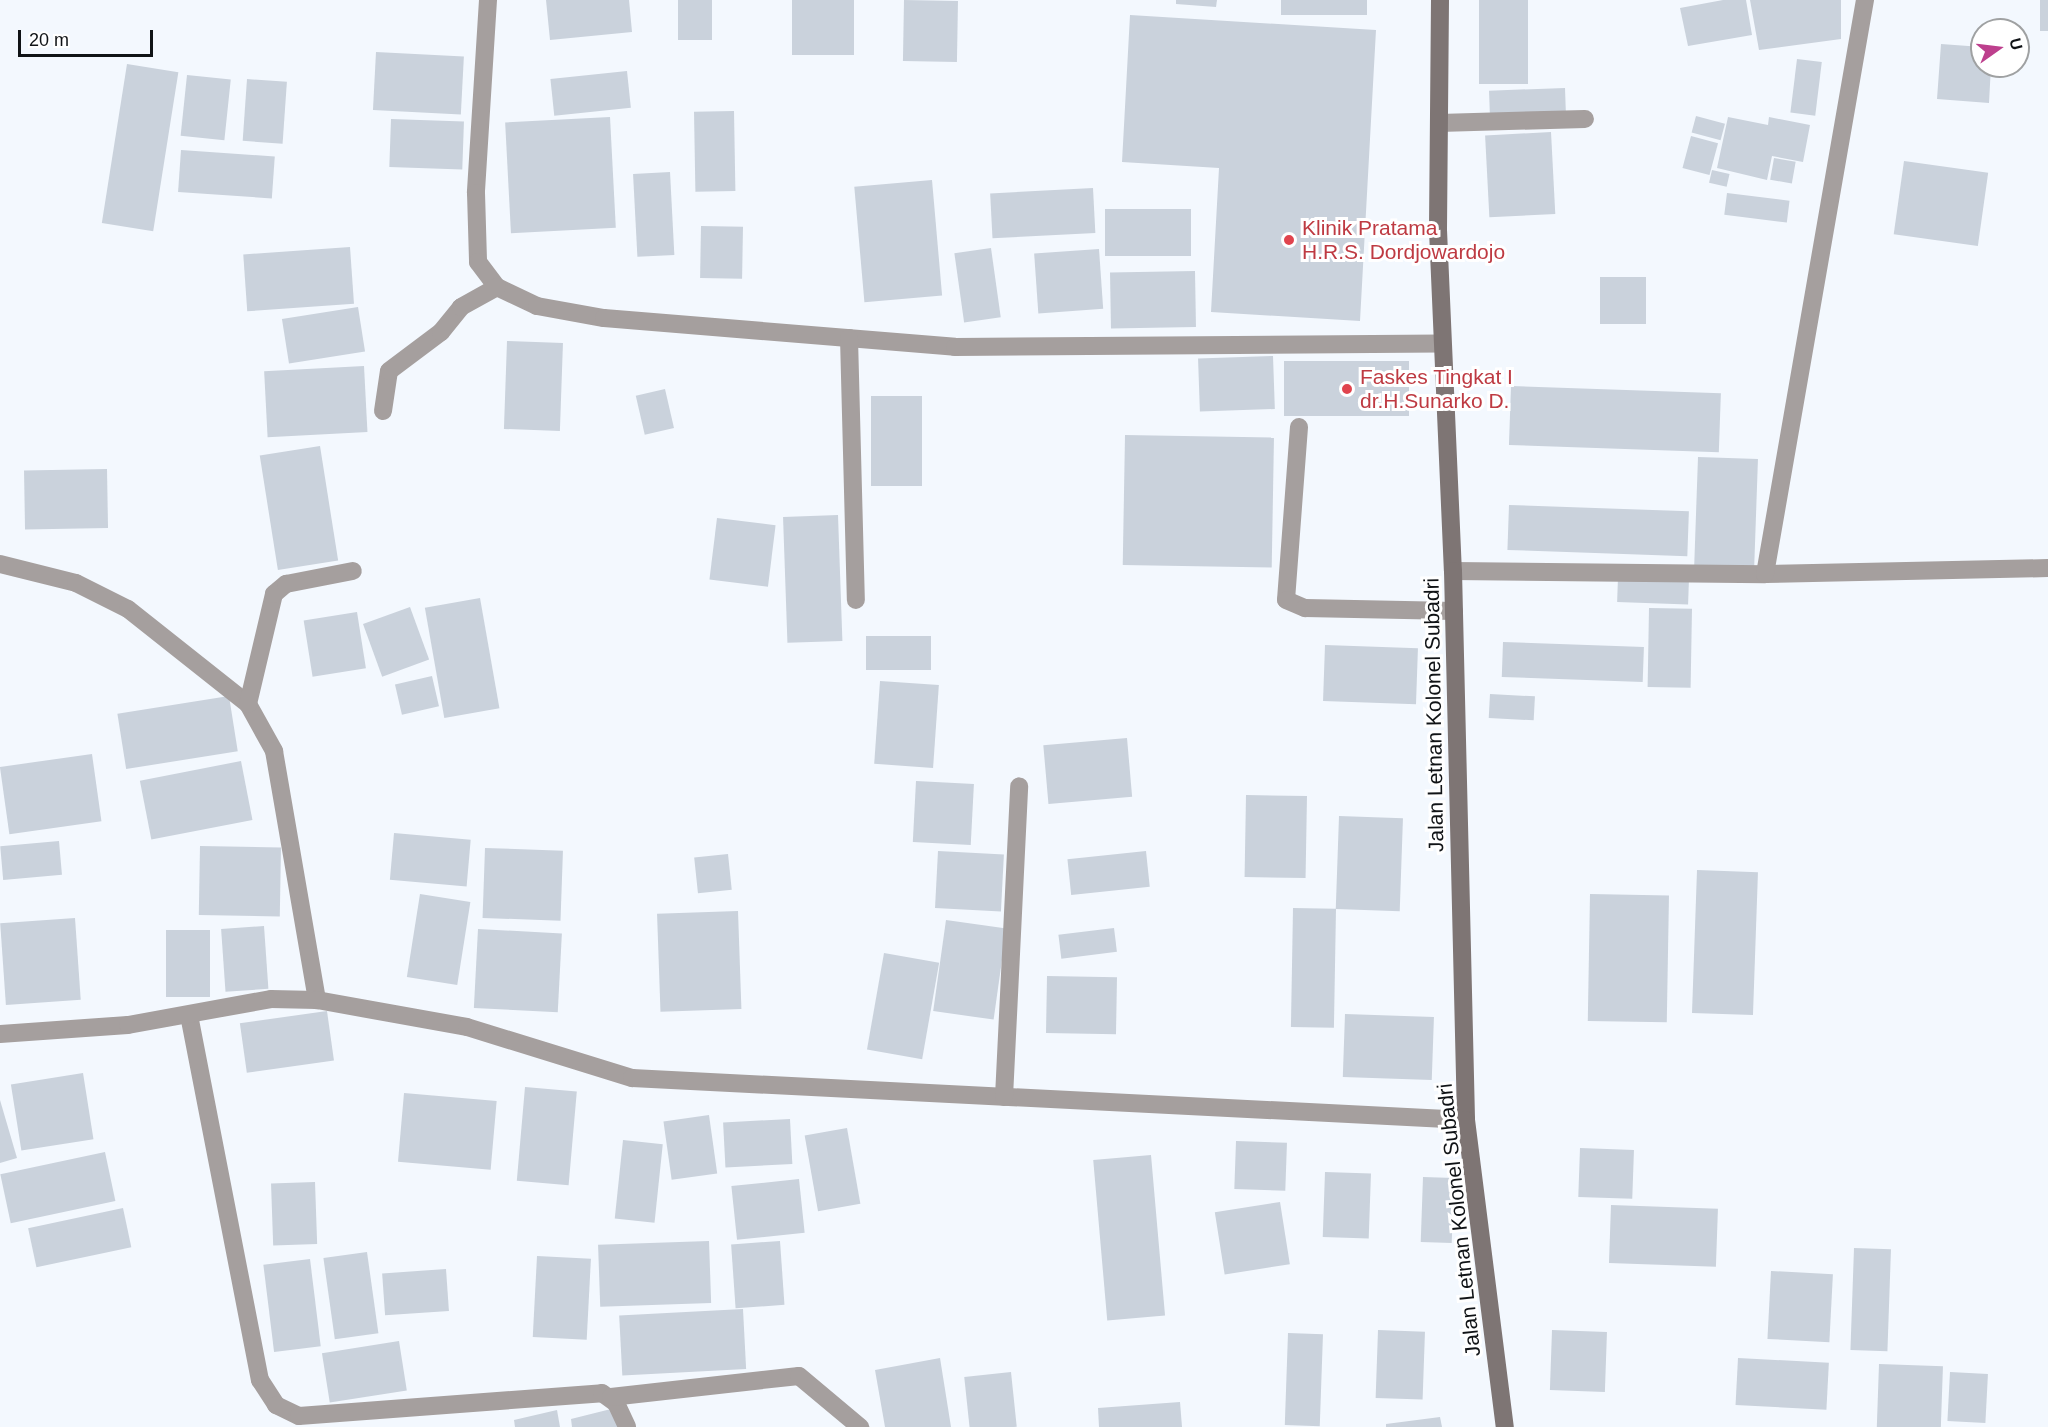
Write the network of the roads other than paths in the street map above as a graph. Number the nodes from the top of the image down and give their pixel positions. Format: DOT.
graph roads {
  1 [pos="488,0"];
  2 [pos="1440,0"];
  3 [pos="1865,0"];
  4 [pos="1585,119"];
  5 [pos="1439,123"];
  6 [pos="497,286"];
  7 [pos="849,338"];
  8 [pos="1441,344"];
  9 [pos="383,411"];
  10 [pos="1299,426"];
  11 [pos="0,564"];
  12 [pos="2048,568"];
  13 [pos="1453,571"];
  14 [pos="353,572"];
  15 [pos="1765,574"];
  16 [pos="856,600"];
  17 [pos="1454,611"];
  18 [pos="248,704"];
  19 [pos="1019,786"];
  20 [pos="317,1000"];
  21 [pos="189,1015"];
  22 [pos="0,1034"];
  23 [pos="1004,1097"];
  24 [pos="1466,1120"];
  25 [pos="612,1397"];
  26 [pos="627,1427"];
  27 [pos="860,1427"];
  28 [pos="1505,1427"];
  1 -- 6 [label="street"];
  2 -- 5 [label="main road, Jalan Letnan Kolonel Subadri"];
  3 -- 15 [label="street"];
  4 -- 5 [label="street"];
  5 -- 8 [label="main road, Jalan Letnan Kolonel Subadri"];
  6 -- 7 [label="street"];
  6 -- 9 [label="street"];
  7 -- 8 [label="street"];
  7 -- 16 [label="street"];
  8 -- 13 [label="main road, Jalan Letnan Kolonel Subadri"];
  10 -- 17 [label="street"];
  11 -- 18 [label="street"];
  12 -- 15 [label="street"];
  13 -- 15 [label="street"];
  13 -- 17 [label="main road, Jalan Letnan Kolonel Subadri"];
  14 -- 18 [label="street"];
  17 -- 24 [label="main road, Jalan Letnan Kolonel Subadri"];
  18 -- 20 [label="street"];
  19 -- 23 [label="street"];
  20 -- 21 [label="street"];
  20 -- 23 [label="street"];
  21 -- 22 [label="street"];
  21 -- 25 [label="street"];
  23 -- 24 [label="street"];
  24 -- 28 [label="main road, Jalan Letnan Kolonel Subadri"];
  25 -- 26 [label="street"];
  25 -- 27 [label="street"];
}
